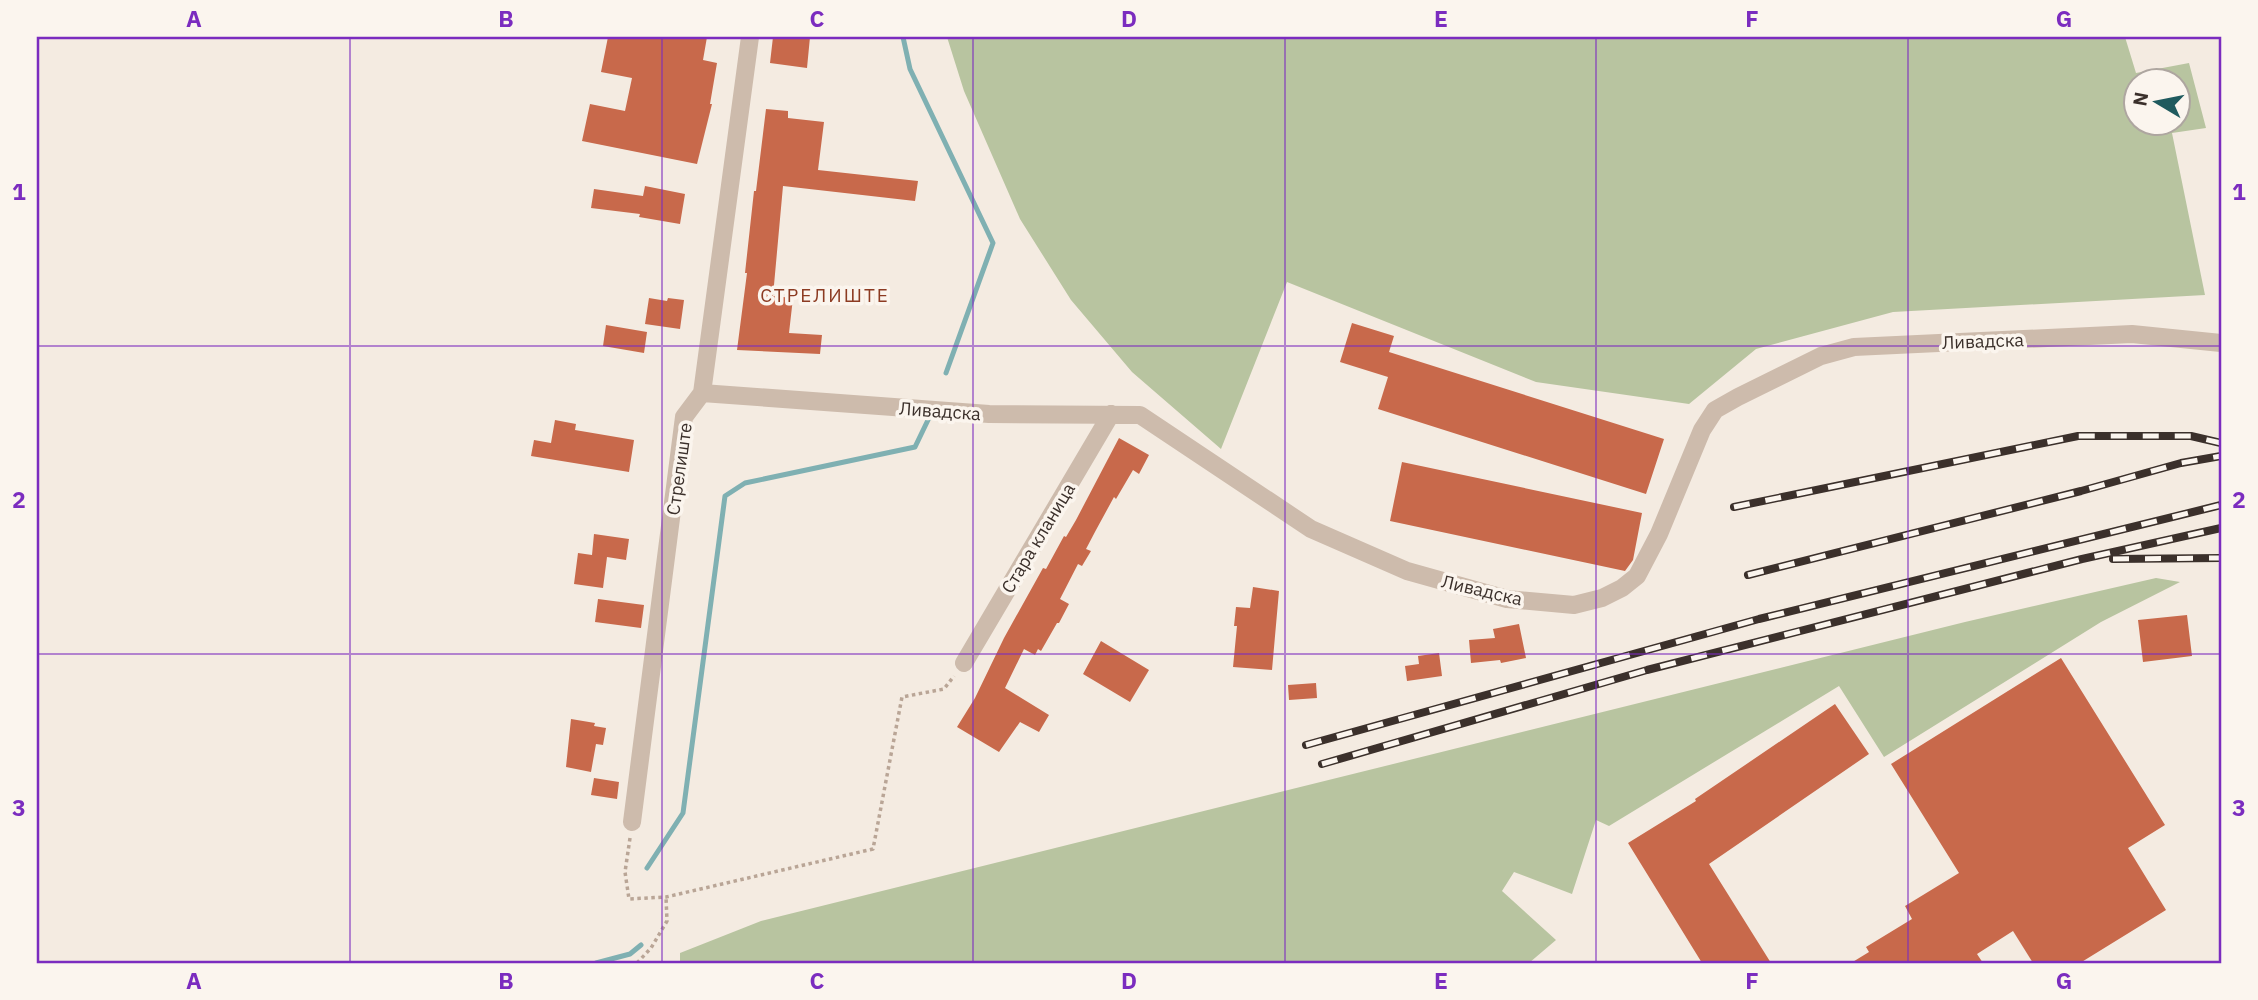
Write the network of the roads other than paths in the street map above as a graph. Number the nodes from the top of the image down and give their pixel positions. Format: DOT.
graph roads {
  1 [pos="750,37"];
  2 [pos="2221,343"];
  3 [pos="702,393"];
  4 [pos="1111,414"];
  5 [pos="964,663"];
  6 [pos="632,822"];
  1 -- 3 [label="street, Стрелиште"];
  2 -- 4 [label="street, Ливадска"];
  3 -- 4 [label="street, Ливадска"];
  3 -- 6 [label="street, Стрелиште"];
  4 -- 5 [label="street, Стара кланица"];
}
